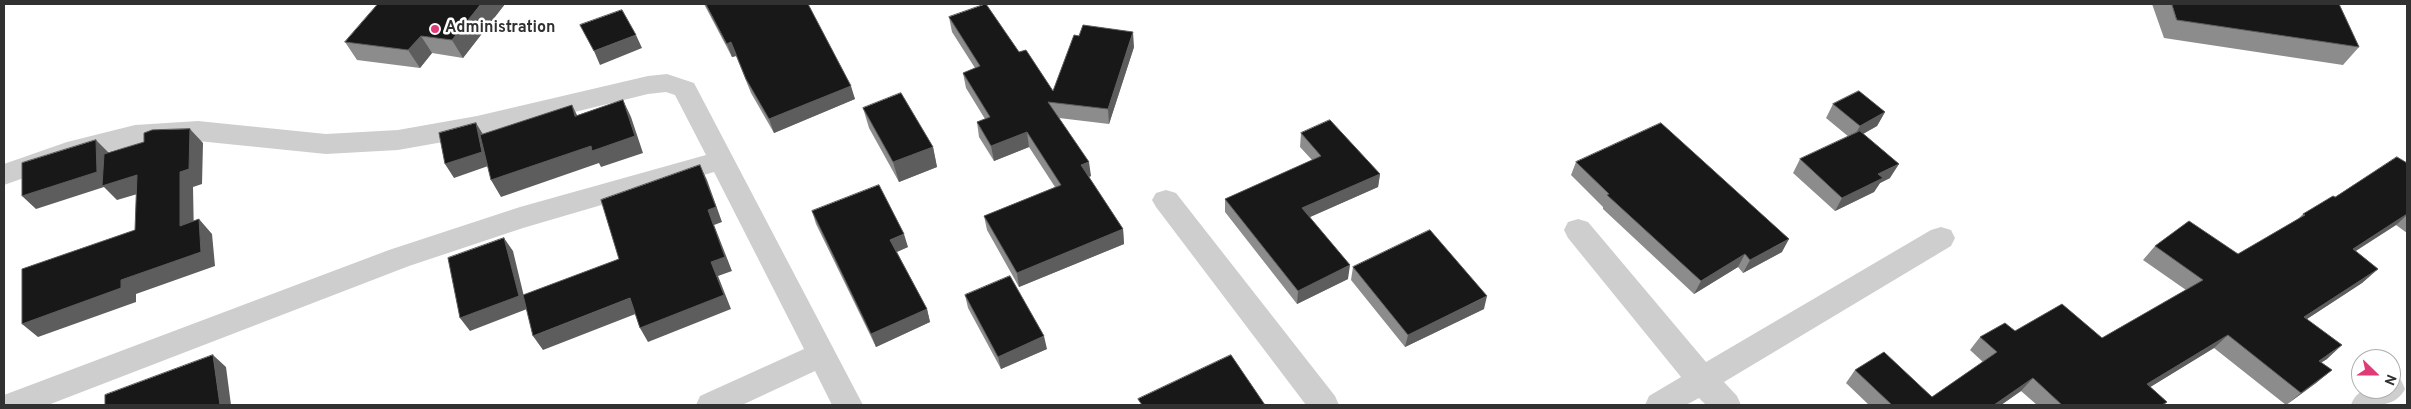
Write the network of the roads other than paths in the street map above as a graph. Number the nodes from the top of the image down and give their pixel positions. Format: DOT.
graph roads {
  1 [pos="722,160"];
  2 [pos="4,175"];
  3 [pos="1166,200"];
  4 [pos="1578,230"];
  5 [pos="1941,238"];
  6 [pos="822,354"];
  7 [pos="1703,381"];
  8 [pos="13,405"];
  9 [pos="711,405"];
  10 [pos="848,405"];
  11 [pos="1324,405"];
  12 [pos="1660,405"];
  13 [pos="1726,405"];
  1 -- 2 [label="street"];
  1 -- 6 [label="street"];
  1 -- 8 [label="street"];
  3 -- 11 [label="street"];
  4 -- 7 [label="street"];
  5 -- 7 [label="street"];
  6 -- 9 [label="street"];
  6 -- 10 [label="street"];
  7 -- 12 [label="street"];
  7 -- 13 [label="street"];
}
